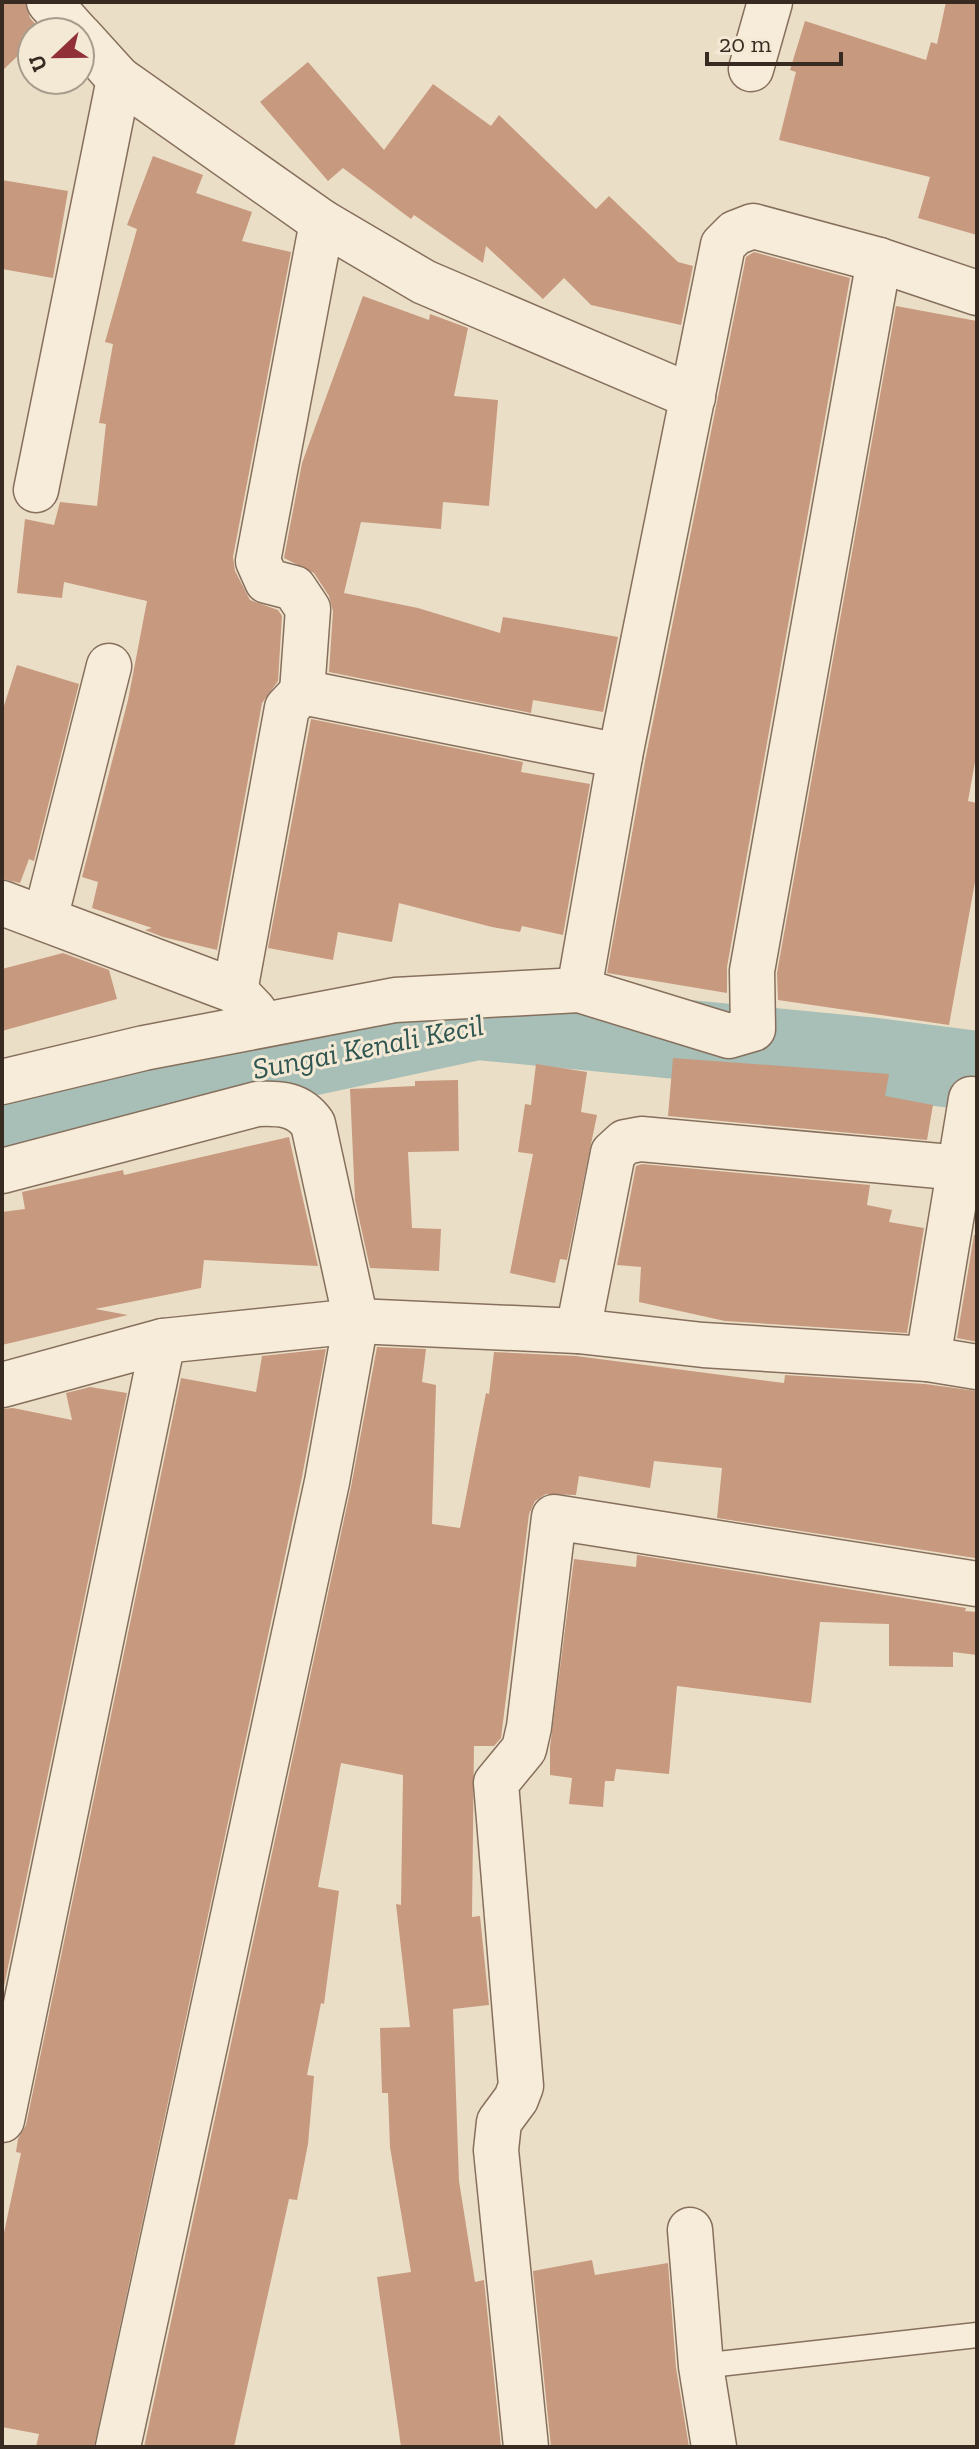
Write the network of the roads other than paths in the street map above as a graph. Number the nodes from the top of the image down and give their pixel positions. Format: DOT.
graph roads {
  1 [pos="770,2"];
  2 [pos="96,54"];
  3 [pos="751,69"];
  4 [pos="119,79"];
  5 [pos="322,222"];
  6 [pos="879,260"];
  7 [pos="977,293"];
  8 [pos="693,397"];
  9 [pos="36,490"];
  10 [pos="109,666"];
  11 [pos="302,692"];
  12 [pos="620,756"];
  13 [pos="2,903"];
  14 [pos="45,919"];
  15 [pos="579,990"];
  16 [pos="235,991"];
  17 [pos="266,1025"];
  18 [pos="2,1082"];
  19 [pos="971,1099"];
  20 [pos="961,1168"];
  21 [pos="2,1171"];
  22 [pos="356,1321"];
  23 [pos="578,1331"];
  24 [pos="163,1341"];
  25 [pos="928,1359"];
  26 [pos="977,1367"];
  27 [pos="2,1385"];
  28 [pos="977,1584"];
  29 [pos="2,2120"];
  30 [pos="690,2230"];
  31 [pos="977,2335"];
  32 [pos="701,2366"];
  33 [pos="118,2447"];
  34 [pos="526,2447"];
  35 [pos="714,2447"];
  1 -- 3 [label="street"];
  2 -- 4 [label="street"];
  4 -- 5 [label="street"];
  4 -- 9 [label="street"];
  5 -- 8 [label="street"];
  5 -- 11 [label="street"];
  6 -- 7 [label="street"];
  6 -- 8 [label="street"];
  6 -- 15 [label="street"];
  8 -- 12 [label="street"];
  10 -- 14 [label="street"];
  11 -- 12 [label="street"];
  11 -- 16 [label="street"];
  12 -- 15 [label="street"];
  13 -- 14 [label="street"];
  14 -- 16 [label="street"];
  15 -- 17 [label="street"];
  16 -- 17 [label="street"];
  17 -- 18 [label="street"];
  19 -- 20 [label="street"];
  20 -- 23 [label="street"];
  20 -- 25 [label="street"];
  21 -- 22 [label="street"];
  22 -- 23 [label="street"];
  22 -- 24 [label="street"];
  22 -- 33 [label="street"];
  23 -- 25 [label="street"];
  24 -- 27 [label="street"];
  24 -- 29 [label="street"];
  25 -- 26 [label="street"];
  28 -- 34 [label="street"];
  30 -- 32 [label="street"];
  31 -- 32 [label="lane"];
  32 -- 35 [label="street"];
}
